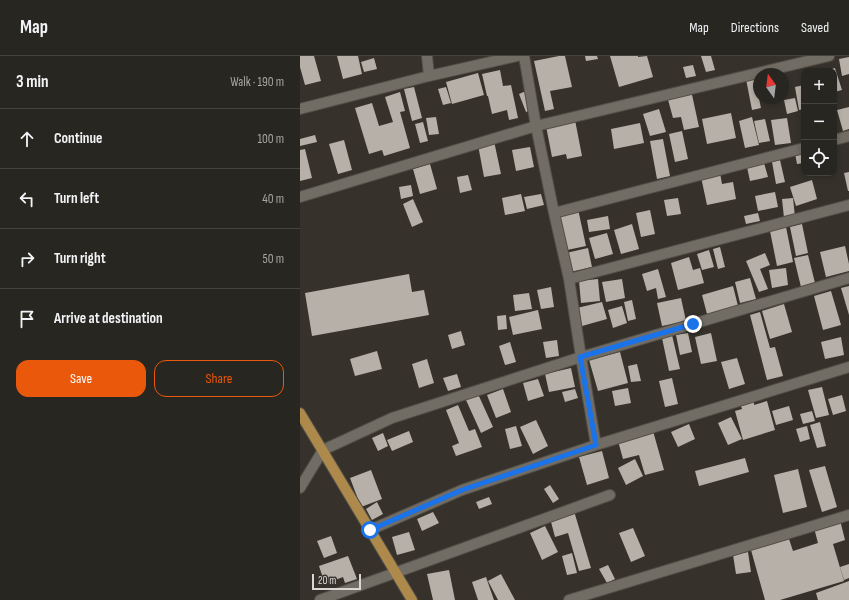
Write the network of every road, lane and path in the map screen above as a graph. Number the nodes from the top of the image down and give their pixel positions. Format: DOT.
graph roads {
  1 [pos="427,56"];
  2 [pos="517,56"];
  3 [pos="524,56"];
  4 [pos="829,56"];
  5 [pos="429,76"];
  6 [pos="300,109"];
  7 [pos="536,126"];
  8 [pos="849,136"];
  9 [pos="837,139"];
  10 [pos="801,149"];
  11 [pos="300,197"];
  12 [pos="849,205"];
  13 [pos="554,213"];
  14 [pos="849,278"];
  15 [pos="569,279"];
  16 [pos="580,357"];
  17 [pos="849,367"];
  18 [pos="300,413"];
  19 [pos="596,445"];
  20 [pos="323,450"];
  21 [pos="300,488"];
  22 [pos="610,495"];
  23 [pos="849,514"];
  24 [pos="370,530"];
  25 [pos="396,573"];
  26 [pos="320,600"];
  27 [pos="412,600"];
  28 [pos="569,600"];
  1 -- 5 [label="street"];
  2 -- 5 [label="street"];
  3 -- 7 [label="street"];
  4 -- 7 [label="street"];
  5 -- 6 [label="street"];
  7 -- 11 [label="street"];
  7 -- 13 [label="street"];
  8 -- 9 [label="street"];
  10 -- 13 [label="street"];
  12 -- 15 [label="street"];
  13 -- 15 [label="street"];
  14 -- 16 [label="street"];
  15 -- 16 [label="street"];
  16 -- 19 [label="street"];
  16 -- 20 [label="street"];
  17 -- 19 [label="street"];
  18 -- 20 [label="main road"];
  19 -- 24 [label="street"];
  20 -- 21 [label="street"];
  20 -- 24 [label="main road"];
  22 -- 25 [label="street"];
  23 -- 28 [label="street"];
  24 -- 25 [label="main road"];
  25 -- 26 [label="street"];
  25 -- 27 [label="main road"];
}
